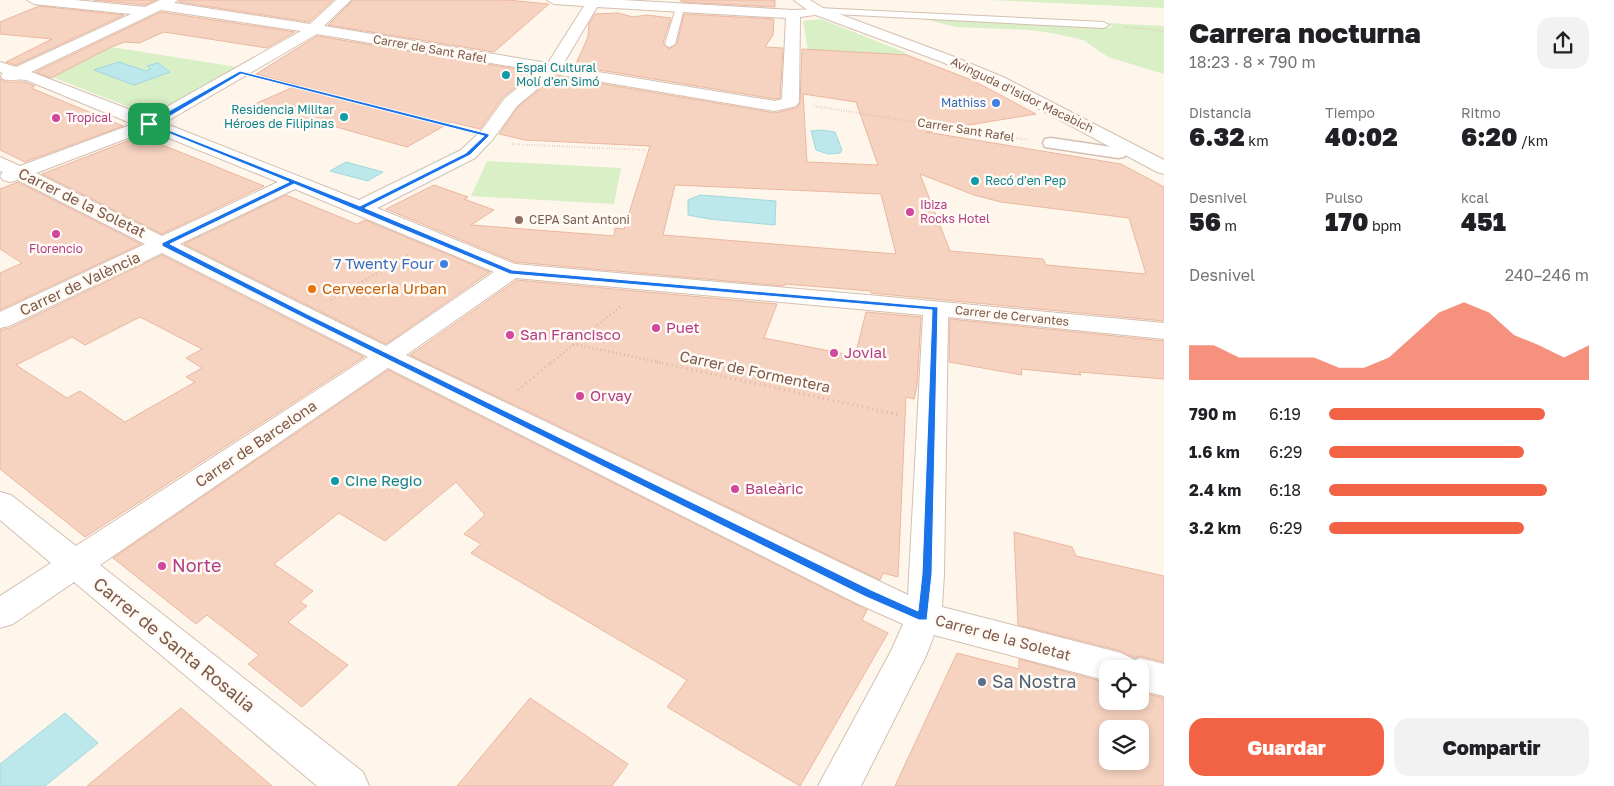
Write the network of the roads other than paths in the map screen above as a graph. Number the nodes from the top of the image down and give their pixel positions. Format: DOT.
graph roads {
  1 [pos="34,0"];
  2 [pos="344,0"];
  3 [pos="554,0"];
  4 [pos="801,0"];
  5 [pos="593,2"];
  6 [pos="89,3"];
  7 [pos="158,6"];
  8 [pos="680,8"];
  9 [pos="818,11"];
  10 [pos="849,11"];
  11 [pos="792,14"];
  12 [pos="870,17"];
  13 [pos="1104,25"];
  14 [pos="314,29"];
  15 [pos="670,44"];
  16 [pos="552,69"];
  17 [pos="6,73"];
  18 [pos="149,124"];
  19 [pos="1051,143"];
  20 [pos="1118,153"];
  21 [pos="1164,168"];
  22 [pos="7,172"];
  23 [pos="294,182"];
  24 [pos="360,208"];
  25 [pos="165,244"];
  26 [pos="510,272"];
  27 [pos="936,308"];
  28 [pos="0,321"];
  29 [pos="1164,331"];
  30 [pos="388,356"];
  31 [pos="0,503"];
  32 [pos="74,564"];
  33 [pos="0,614"];
  34 [pos="923,617"];
  35 [pos="1099,663"];
  36 [pos="1149,676"];
  37 [pos="1164,680"];
  38 [pos="348,786"];
  39 [pos="839,786"];
  1 -- 6 [label="street, Carrer de Sant Rafel"];
  2 -- 14 [label="street"];
  3 -- 5 [label="street"];
  4 -- 9 [label="street"];
  5 -- 8 [label="street"];
  5 -- 16 [label="street"];
  6 -- 7 [label="street, Carrer de Sant Rafel"];
  7 -- 14 [label="street, Carrer de Sant Rafel"];
  7 -- 17 [label="street"];
  8 -- 11 [label="street"];
  8 -- 15 [label="lane"];
  9 -- 10 [label="lane"];
  9 -- 11 [label="street"];
  9 -- 21 [label="street, Avinguda d'Isidor Macabich"];
  10 -- 12 [label="lane"];
  10 -- 13 [label="lane"];
  11 -- 16 [label="street, Carrer de Sant Rafel"];
  14 -- 16 [label="street, Carrer de Sant Rafel"];
  14 -- 18 [label="street"];
  16 -- 24 [label="street"];
  17 -- 18 [label="street, Carrer de Cervantes"];
  18 -- 22 [label="street"];
  18 -- 23 [label="street, Carrer de Cervantes"];
  19 -- 20 [label="street"];
  22 -- 25 [label="street, Carrer de la Soletat"];
  23 -- 24 [label="street, Carrer de Cervantes"];
  23 -- 25 [label="street, Carrer de València"];
  24 -- 26 [label="street, Carrer de Cervantes"];
  25 -- 28 [label="street, Carrer de València"];
  25 -- 30 [label="street, Carrer de la Soletat"];
  26 -- 27 [label="street, Carrer de Cervantes"];
  26 -- 30 [label="street, Carrer de Barcelona"];
  27 -- 29 [label="street, Carrer de Cervantes"];
  27 -- 34 [label="street"];
  30 -- 32 [label="street, Carrer de Barcelona"];
  30 -- 34 [label="street, Carrer de la Soletat"];
  31 -- 32 [label="street, Carrer de Santa Rosalia"];
  32 -- 33 [label="street, Carrer de Barcelona"];
  32 -- 38 [label="street, Carrer de Santa Rosalia"];
  34 -- 35 [label="street, Carrer de la Soletat"];
  34 -- 39 [label="street"];
  36 -- 37 [label="street"];
}
